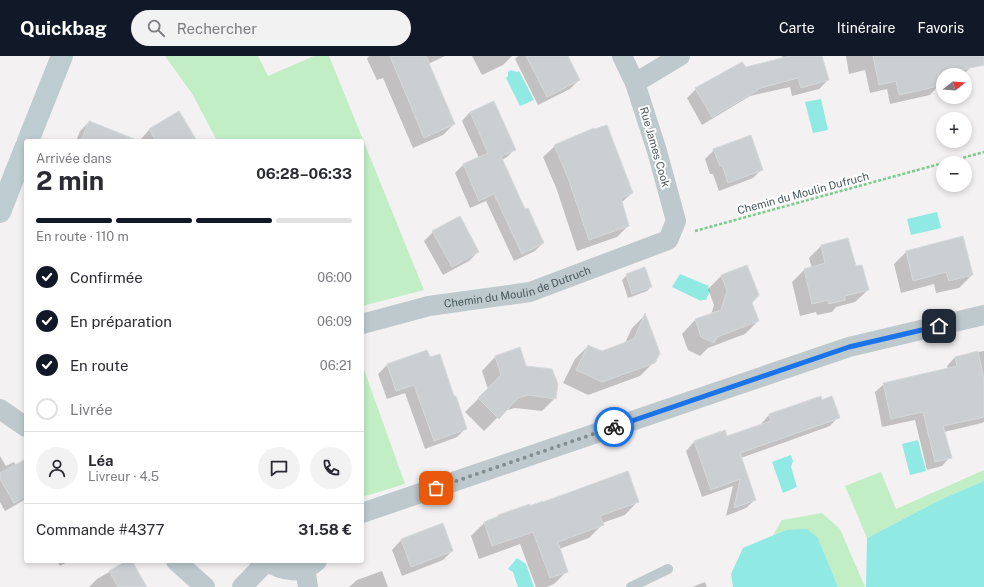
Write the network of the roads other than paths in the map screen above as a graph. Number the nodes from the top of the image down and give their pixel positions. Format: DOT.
graph roads {
  1 [pos="62,56"];
  2 [pos="622,56"];
  3 [pos="680,56"];
  4 [pos="635,83"];
  5 [pos="29,139"];
  6 [pos="24,151"];
  7 [pos="0,212"];
  8 [pos="668,240"];
  9 [pos="984,315"];
  10 [pos="364,323"];
  11 [pos="0,409"];
  12 [pos="24,426"];
  13 [pos="364,512"];
  14 [pos="178,563"];
  15 [pos="265,563"];
  16 [pos="270,563"];
  17 [pos="668,569"];
  18 [pos="310,572"];
  19 [pos="634,586"];
  20 [pos="205,587"];
  21 [pos="242,587"];
  1 -- 5 [label="main road"];
  2 -- 4 [label="street, Rue James Cook"];
  3 -- 4 [label="street"];
  4 -- 8 [label="street, Rue James Cook"];
  6 -- 7 [label="main road"];
  8 -- 10 [label="street, Chemin du Moulin de Dutruch"];
  9 -- 13 [label="street"];
  11 -- 12 [label="street"];
  14 -- 20 [label="street"];
  15 -- 21 [label="street"];
  16 -- 18 [label="street"];
  17 -- 19 [label="lane"];
}
